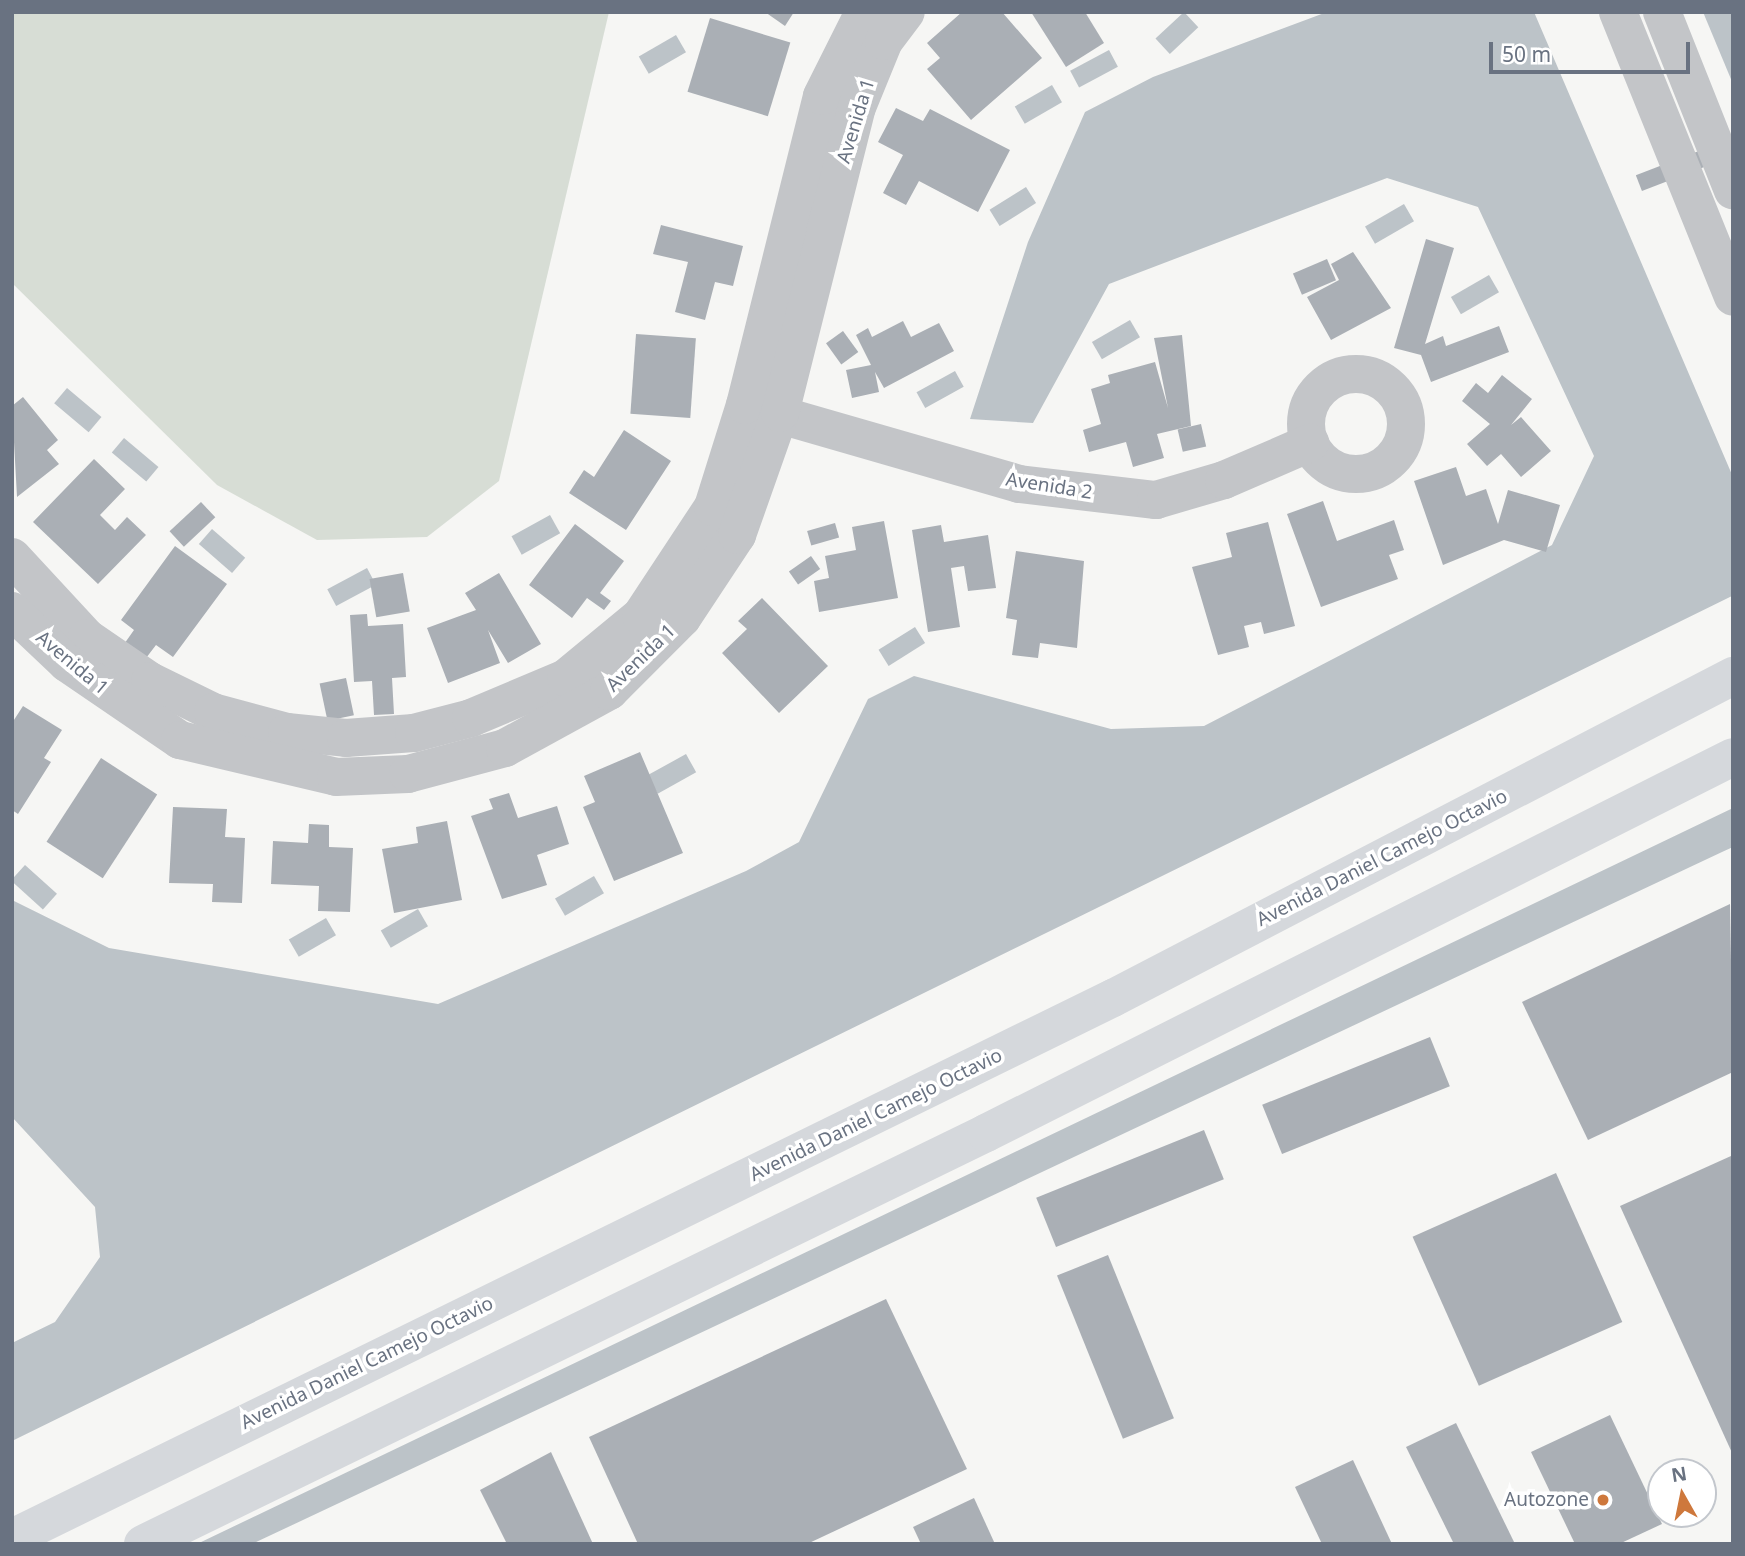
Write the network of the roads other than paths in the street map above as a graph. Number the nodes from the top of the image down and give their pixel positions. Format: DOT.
graph roads {
  1 [pos="864,12"];
  2 [pos="906,12"];
  3 [pos="1618,12"];
  4 [pos="1662,12"];
  5 [pos="1733,190"];
  6 [pos="1733,298"];
  7 [pos="762,410"];
  8 [pos="1310,443"];
  9 [pos="12,557"];
  10 [pos="12,611"];
  11 [pos="1733,676"];
  12 [pos="1733,757"];
  13 [pos="12,1538"];
  14 [pos="143,1544"];
  1 -- 7 [label="street, Avenida 1"];
  2 -- 7 [label="street, Avenida 1"];
  3 -- 6 [label="street"];
  4 -- 5 [label="street"];
  7 -- 8 [label="street, Avenida 2"];
  7 -- 9 [label="street, Avenida 1"];
  7 -- 10 [label="street, Avenida 1"];
  11 -- 13 [label="main road, Avenida Daniel Camejo Octavio"];
  12 -- 14 [label="main road"];
}
